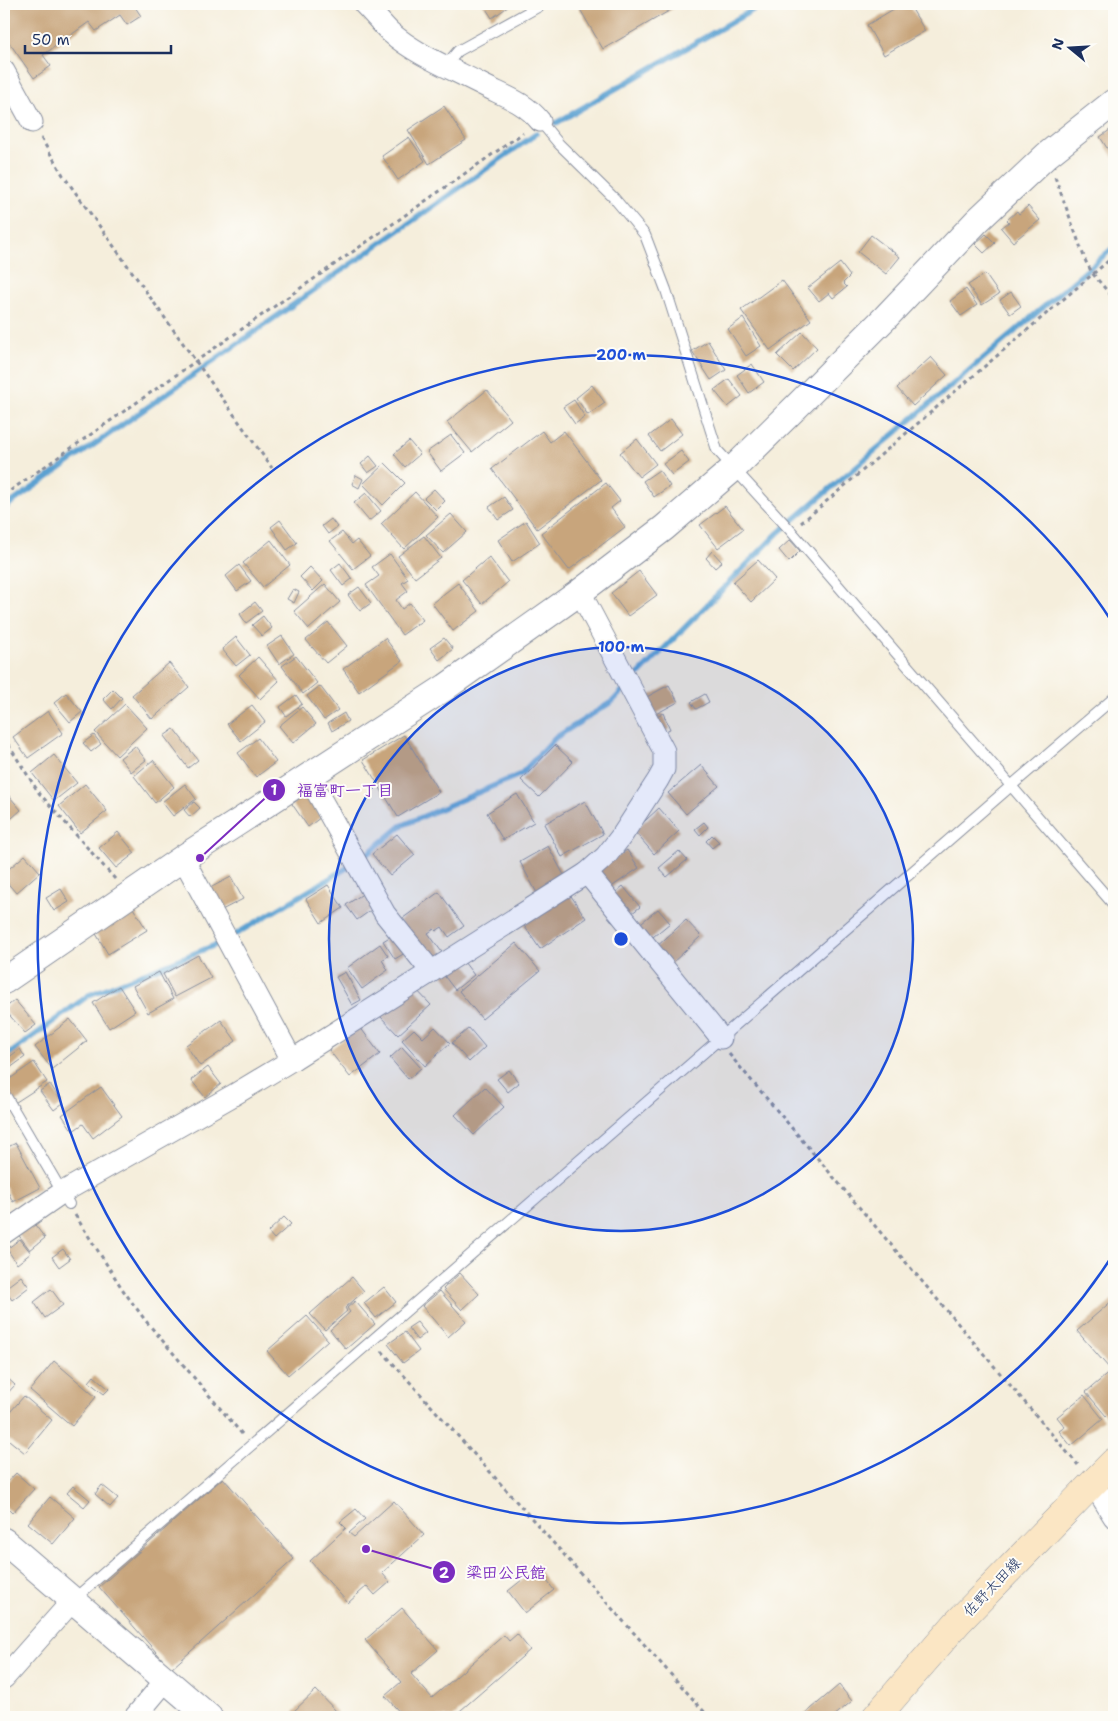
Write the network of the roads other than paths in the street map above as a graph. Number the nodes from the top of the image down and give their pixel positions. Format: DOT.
graph roads {
  1 [pos="364,4"];
  2 [pos="543,4"];
  3 [pos="446,66"];
  4 [pos="4,71"];
  5 [pos="1114,102"];
  6 [pos="540,121"];
  7 [pos="32,122"];
  8 [pos="734,468"];
  9 [pos="580,592"];
  10 [pos="1114,698"];
  11 [pos="308,776"];
  12 [pos="1011,786"];
  13 [pos="182,858"];
  14 [pos="586,873"];
  15 [pos="1114,905"];
  16 [pos="432,971"];
  17 [pos="4,981"];
  18 [pos="719,1039"];
  19 [pos="292,1060"];
  20 [pos="4,1093"];
  21 [pos="66,1198"];
  22 [pos="4,1232"];
  23 [pos="1114,1462"];
  24 [pos="1093,1482"];
  25 [pos="1114,1517"];
  26 [pos="4,1541"];
  27 [pos="73,1600"];
  28 [pos="4,1678"];
  29 [pos="166,1680"];
  30 [pos="135,1717"];
  31 [pos="208,1717"];
  32 [pos="876,1717"];
  1 -- 3 [label="street"];
  2 -- 3 [label="lane"];
  3 -- 6 [label="street"];
  4 -- 7 [label="street"];
  5 -- 8 [label="street"];
  6 -- 8 [label="lane"];
  8 -- 9 [label="street"];
  8 -- 12 [label="lane"];
  9 -- 11 [label="street"];
  9 -- 14 [label="street"];
  10 -- 12 [label="lane"];
  11 -- 13 [label="street"];
  11 -- 16 [label="street"];
  12 -- 15 [label="lane"];
  12 -- 18 [label="lane"];
  13 -- 17 [label="street"];
  13 -- 19 [label="street"];
  14 -- 16 [label="street"];
  14 -- 18 [label="street"];
  16 -- 19 [label="street"];
  18 -- 27 [label="lane"];
  19 -- 21 [label="street"];
  20 -- 21 [label="lane"];
  21 -- 22 [label="street"];
  23 -- 24 [label="main road, 佐野太田線"];
  24 -- 25 [label="street"];
  24 -- 32 [label="main road, 佐野太田線"];
  26 -- 27 [label="street"];
  27 -- 28 [label="street"];
  27 -- 29 [label="street"];
  29 -- 30 [label="street"];
  29 -- 31 [label="street"];
}
